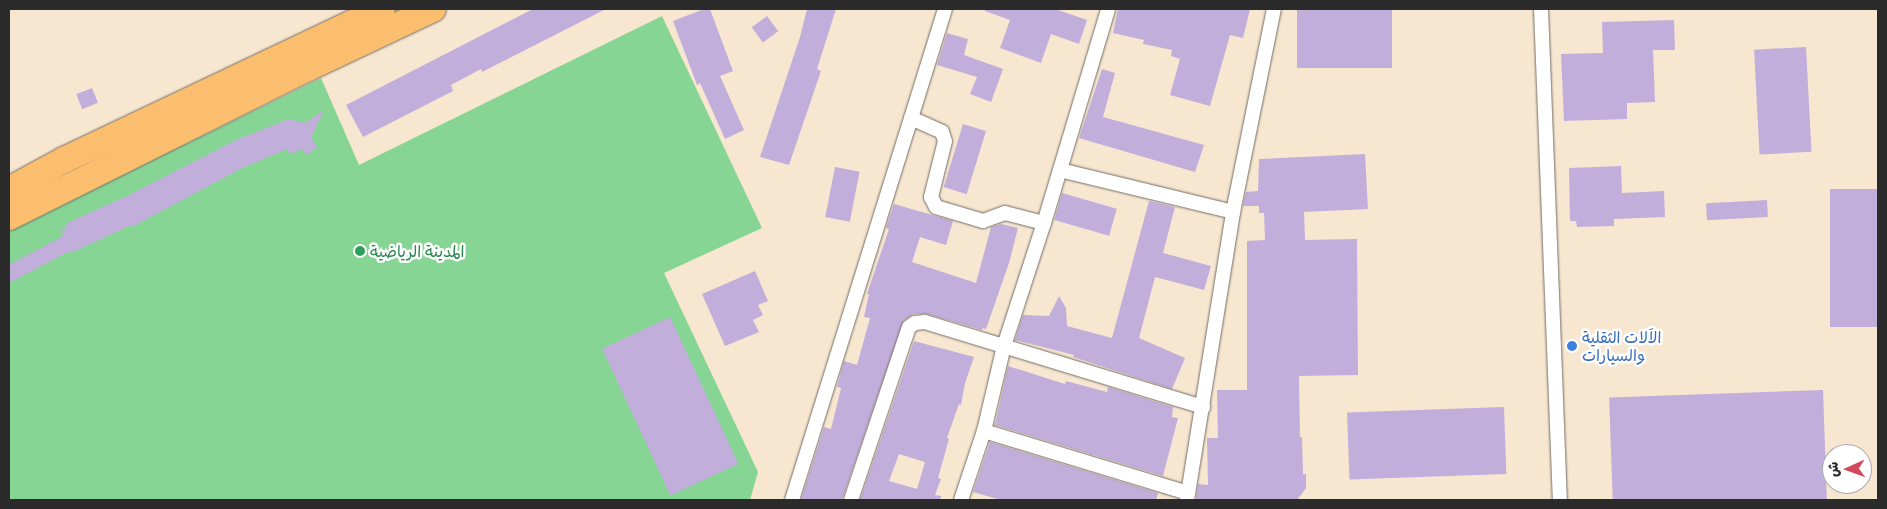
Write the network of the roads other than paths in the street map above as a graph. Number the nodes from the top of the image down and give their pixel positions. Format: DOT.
graph roads {
  1 [pos="382,9"];
  2 [pos="433,9"];
  3 [pos="945,9"];
  4 [pos="1108,9"];
  5 [pos="1274,9"];
  6 [pos="1541,9"];
  7 [pos="911,118"];
  8 [pos="1060,170"];
  9 [pos="9,190"];
  10 [pos="1233,212"];
  11 [pos="9,217"];
  12 [pos="1044,223"];
  13 [pos="1004,346"];
  14 [pos="1202,407"];
  15 [pos="984,431"];
  16 [pos="1187,497"];
  17 [pos="792,500"];
  18 [pos="851,500"];
  19 [pos="961,500"];
  20 [pos="1560,500"];
  1 -- 9 [label="highway"];
  2 -- 11 [label="highway"];
  3 -- 7 [label="street"];
  4 -- 8 [label="street"];
  5 -- 10 [label="street"];
  6 -- 20 [label="street"];
  7 -- 12 [label="street"];
  7 -- 17 [label="street"];
  8 -- 10 [label="street"];
  8 -- 12 [label="street"];
  10 -- 14 [label="street"];
  12 -- 13 [label="street"];
  13 -- 14 [label="street"];
  13 -- 15 [label="street"];
  13 -- 18 [label="street"];
  14 -- 16 [label="street"];
  15 -- 16 [label="street"];
  15 -- 19 [label="street"];
}
